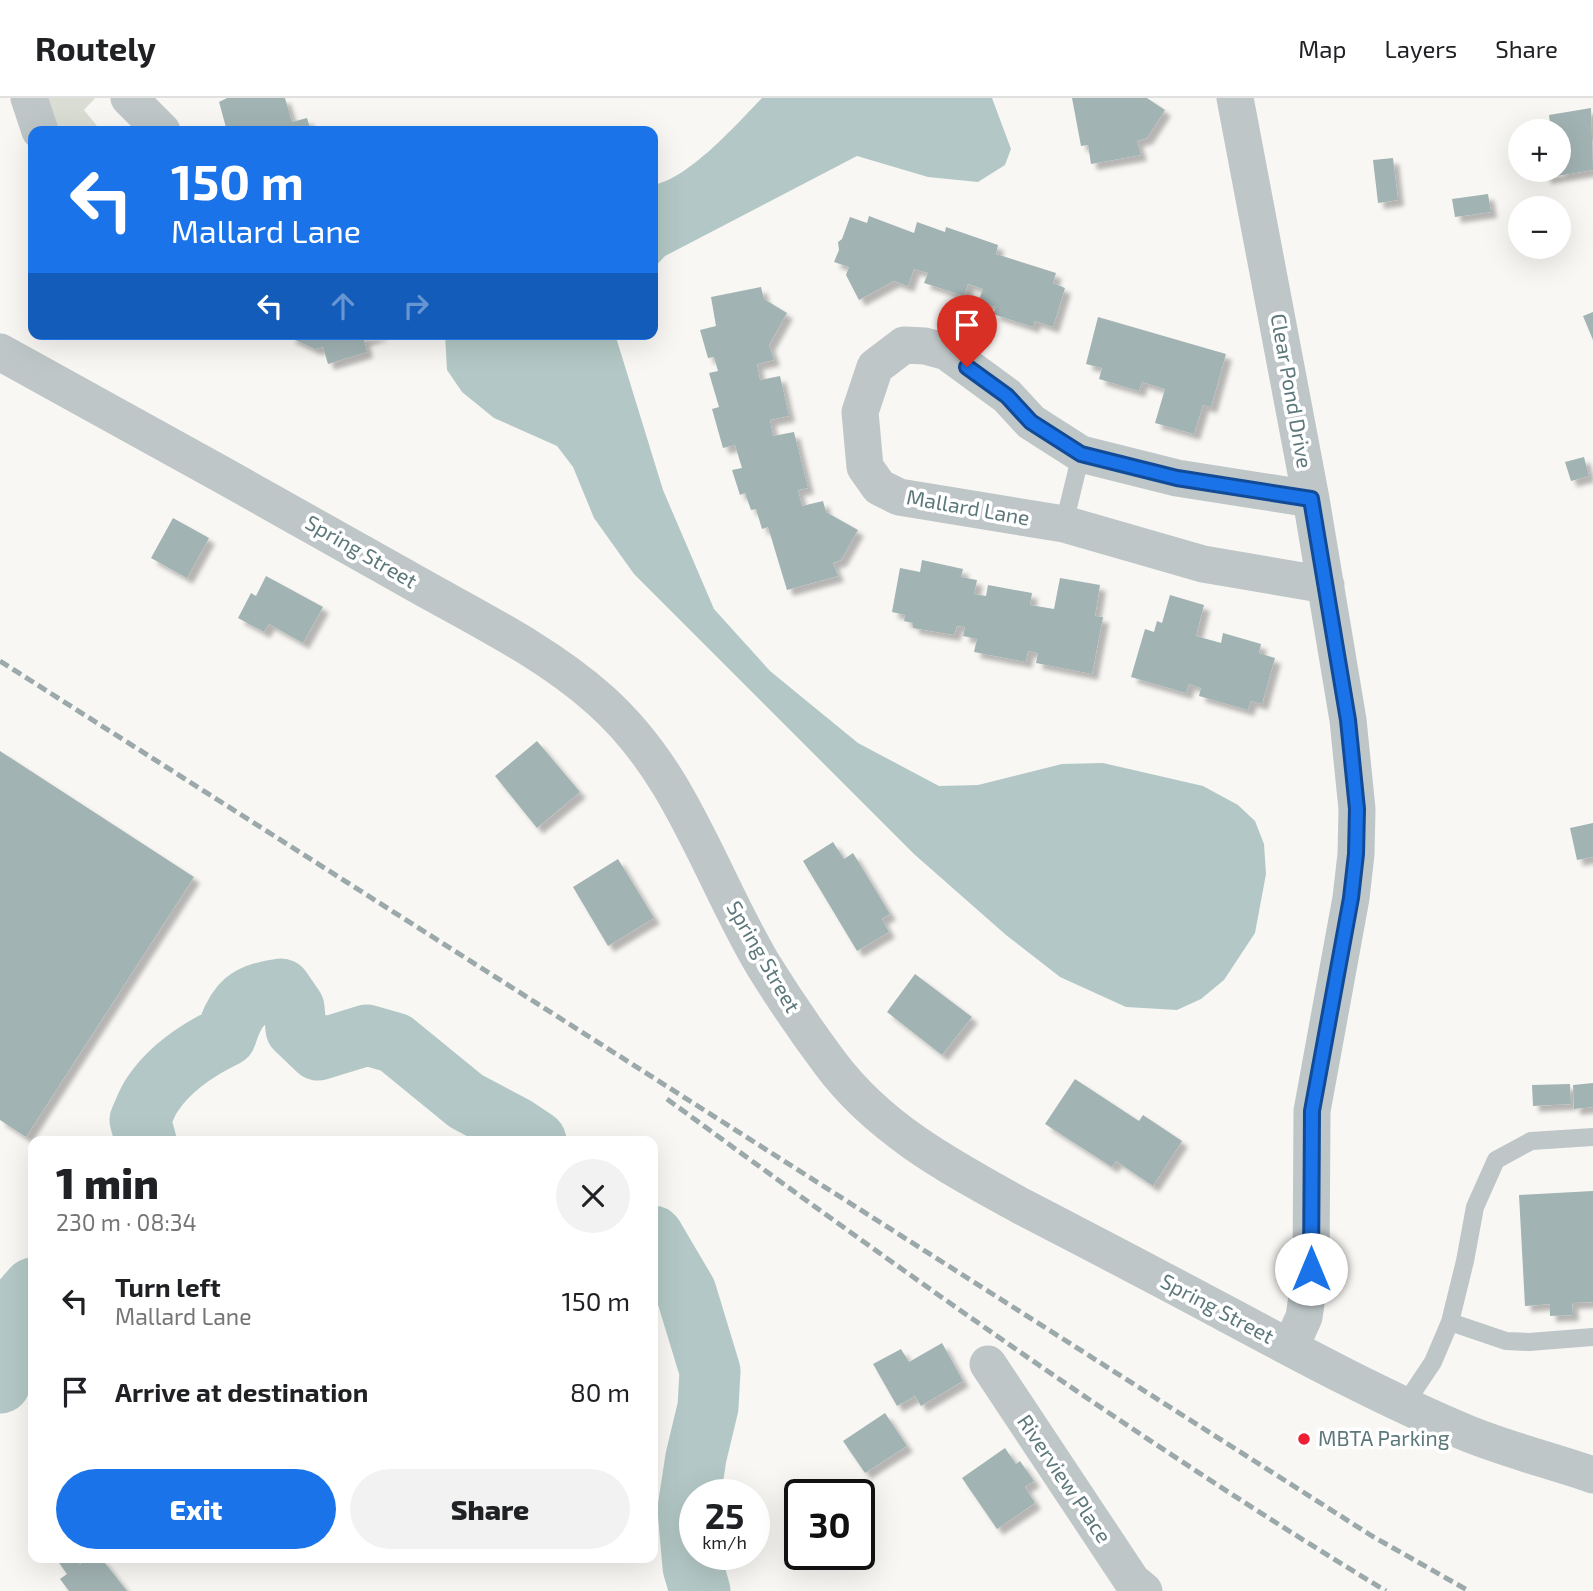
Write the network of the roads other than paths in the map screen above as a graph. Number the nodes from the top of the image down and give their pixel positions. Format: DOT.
graph roads {
  1 [pos="29,98"];
  2 [pos="129,98"];
  3 [pos="1235,98"];
  4 [pos="38,126"];
  5 [pos="157,126"];
  6 [pos="0,352"];
  7 [pos="1081,454"];
  8 [pos="1311,499"];
  9 [pos="1064,524"];
  10 [pos="1326,585"];
  11 [pos="1593,1137"];
  12 [pos="1450,1322"];
  13 [pos="1593,1337"];
  14 [pos="1290,1348"];
  15 [pos="988,1364"];
  16 [pos="1405,1404"];
  17 [pos="1593,1475"];
  18 [pos="1144,1591"];
  1 -- 4 [label="street"];
  2 -- 5 [label="street"];
  3 -- 8 [label="street, Clear Pond Drive"];
  6 -- 14 [label="street, Spring Street"];
  7 -- 8 [label="street, Mallard Lane"];
  7 -- 9 [label="lane"];
  7 -- 9 [label="street, Mallard Lane"];
  8 -- 10 [label="street, Clear Pond Drive"];
  9 -- 10 [label="street, Mallard Lane"];
  10 -- 14 [label="street, Clear Pond Drive"];
  11 -- 12 [label="lane"];
  12 -- 13 [label="lane"];
  12 -- 16 [label="lane"];
  14 -- 16 [label="street, Spring Street"];
  15 -- 18 [label="street, Riverview Place"];
  16 -- 17 [label="street, Spring Street"];
}
